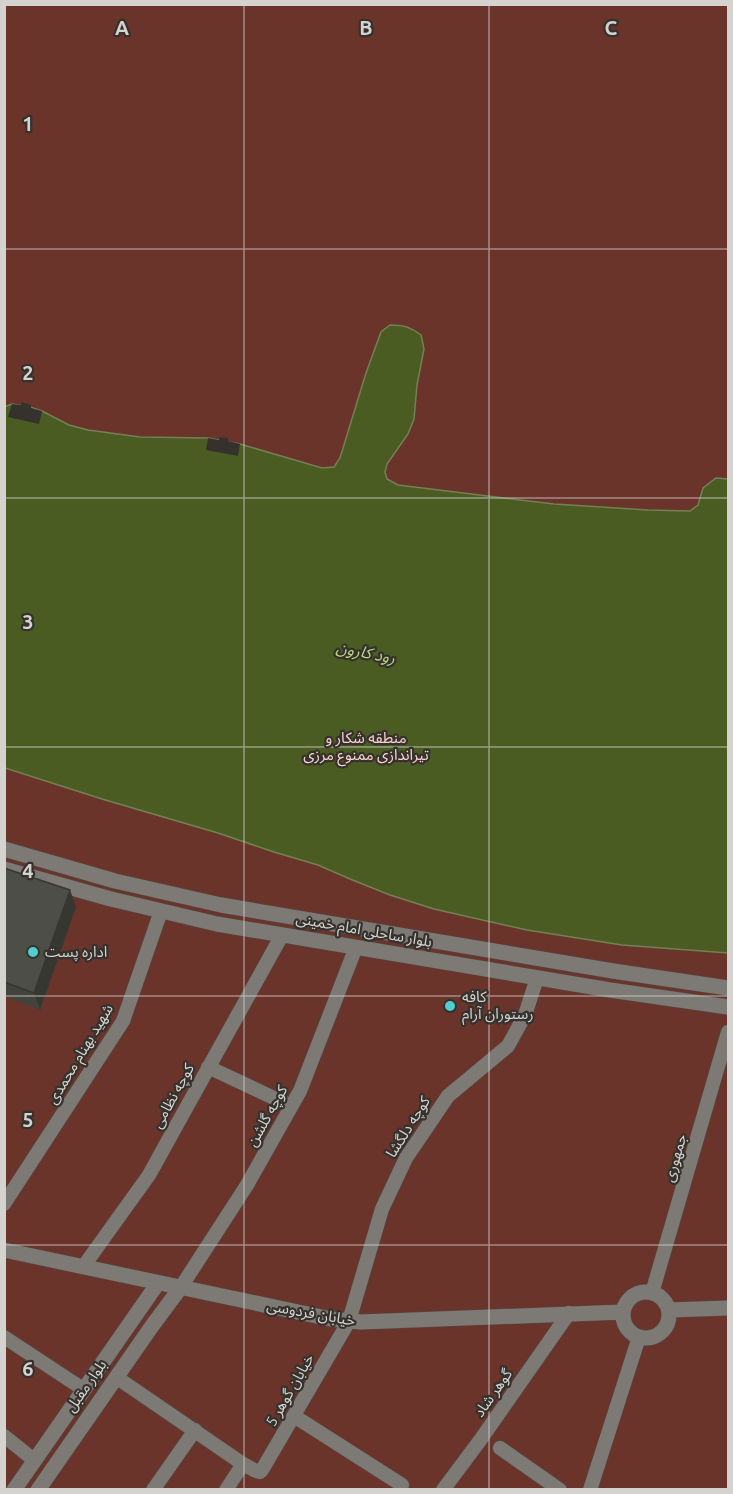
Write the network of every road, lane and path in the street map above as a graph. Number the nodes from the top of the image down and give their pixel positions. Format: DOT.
graph roads {
  1 [pos="4,849"];
  2 [pos="4,869"];
  3 [pos="161,911"];
  4 [pos="282,935"];
  5 [pos="356,947"];
  6 [pos="537,978"];
  7 [pos="729,988"];
  8 [pos="729,1007"];
  9 [pos="729,1032"];
  10 [pos="208,1067"];
  11 [pos="291,1106"];
  12 [pos="4,1204"];
  13 [pos="4,1250"];
  14 [pos="83,1267"];
  15 [pos="158,1283"];
  16 [pos="181,1287"];
  17 [pos="652,1293"];
  18 [pos="729,1308"];
  19 [pos="669,1310"];
  20 [pos="623,1312"];
  21 [pos="569,1313"];
  22 [pos="349,1321"];
  23 [pos="639,1336"];
  24 [pos="4,1337"];
  25 [pos="116,1377"];
  26 [pos="83,1389"];
  27 [pos="294,1416"];
  28 [pos="195,1430"];
  29 [pos="4,1436"];
  30 [pos="500,1448"];
  31 [pos="34,1460"];
  32 [pos="243,1464"];
  33 [pos="402,1485"];
  34 [pos="14,1490"];
  35 [pos="38,1490"];
  36 [pos="153,1490"];
  37 [pos="226,1490"];
  38 [pos="442,1490"];
  39 [pos="560,1490"];
  40 [pos="590,1490"];
  1 -- 7 [label="main road, بلوار ساحلی امام خمینی"];
  2 -- 3 [label="main road, بلوار ساحلی امام خمینی"];
  3 -- 4 [label="main road, بلوار ساحلی امام خمینی"];
  3 -- 12 [label="street, شهید بهنام محمدی"];
  4 -- 5 [label="main road, بلوار ساحلی امام خمینی"];
  4 -- 10 [label="street, کوچه نظامی"];
  5 -- 6 [label="main road, بلوار ساحلی امام خمینی"];
  5 -- 11 [label="street, کوچه گلشن"];
  6 -- 8 [label="main road, بلوار ساحلی امام خمینی"];
  6 -- 22 [label="street, کوچه دلگشا"];
  9 -- 17 [label="street, جمهوری"];
  10 -- 11 [label="street"];
  10 -- 14 [label="street, کوچه نظامی"];
  11 -- 16 [label="street, کوچه گلشن"];
  13 -- 14 [label="main road, خیابان فردوسی"];
  14 -- 15 [label="main road, خیابان فردوسی"];
  15 -- 16 [label="main road, خیابان فردوسی"];
  15 -- 26 [label="main road, بلوار مقبل"];
  16 -- 22 [label="main road, خیابان فردوسی"];
  16 -- 25 [label="main road, بلوار مقبل"];
  17 -- 19 [label="main road"];
  17 -- 20 [label="main road"];
  18 -- 19 [label="main road"];
  19 -- 23 [label="main road"];
  20 -- 21 [label="main road, خیابان فردوسی"];
  20 -- 23 [label="main road"];
  21 -- 22 [label="main road, خیابان فردوسی"];
  21 -- 38 [label="street, گوهر شاد"];
  22 -- 27 [label="street, خیابان گوهر 5"];
  23 -- 40 [label="street"];
  24 -- 26 [label="street"];
  25 -- 28 [label="street"];
  25 -- 35 [label="main road, بلوار مقبل"];
  26 -- 31 [label="main road, بلوار مقبل"];
  27 -- 32 [label="street, خیابان گوهر 5"];
  27 -- 33 [label="street"];
  28 -- 32 [label="street"];
  28 -- 36 [label="street"];
  29 -- 31 [label="street"];
  30 -- 39 [label="street"];
  31 -- 34 [label="main road, بلوار مقبل"];
  32 -- 37 [label="street"];
}
